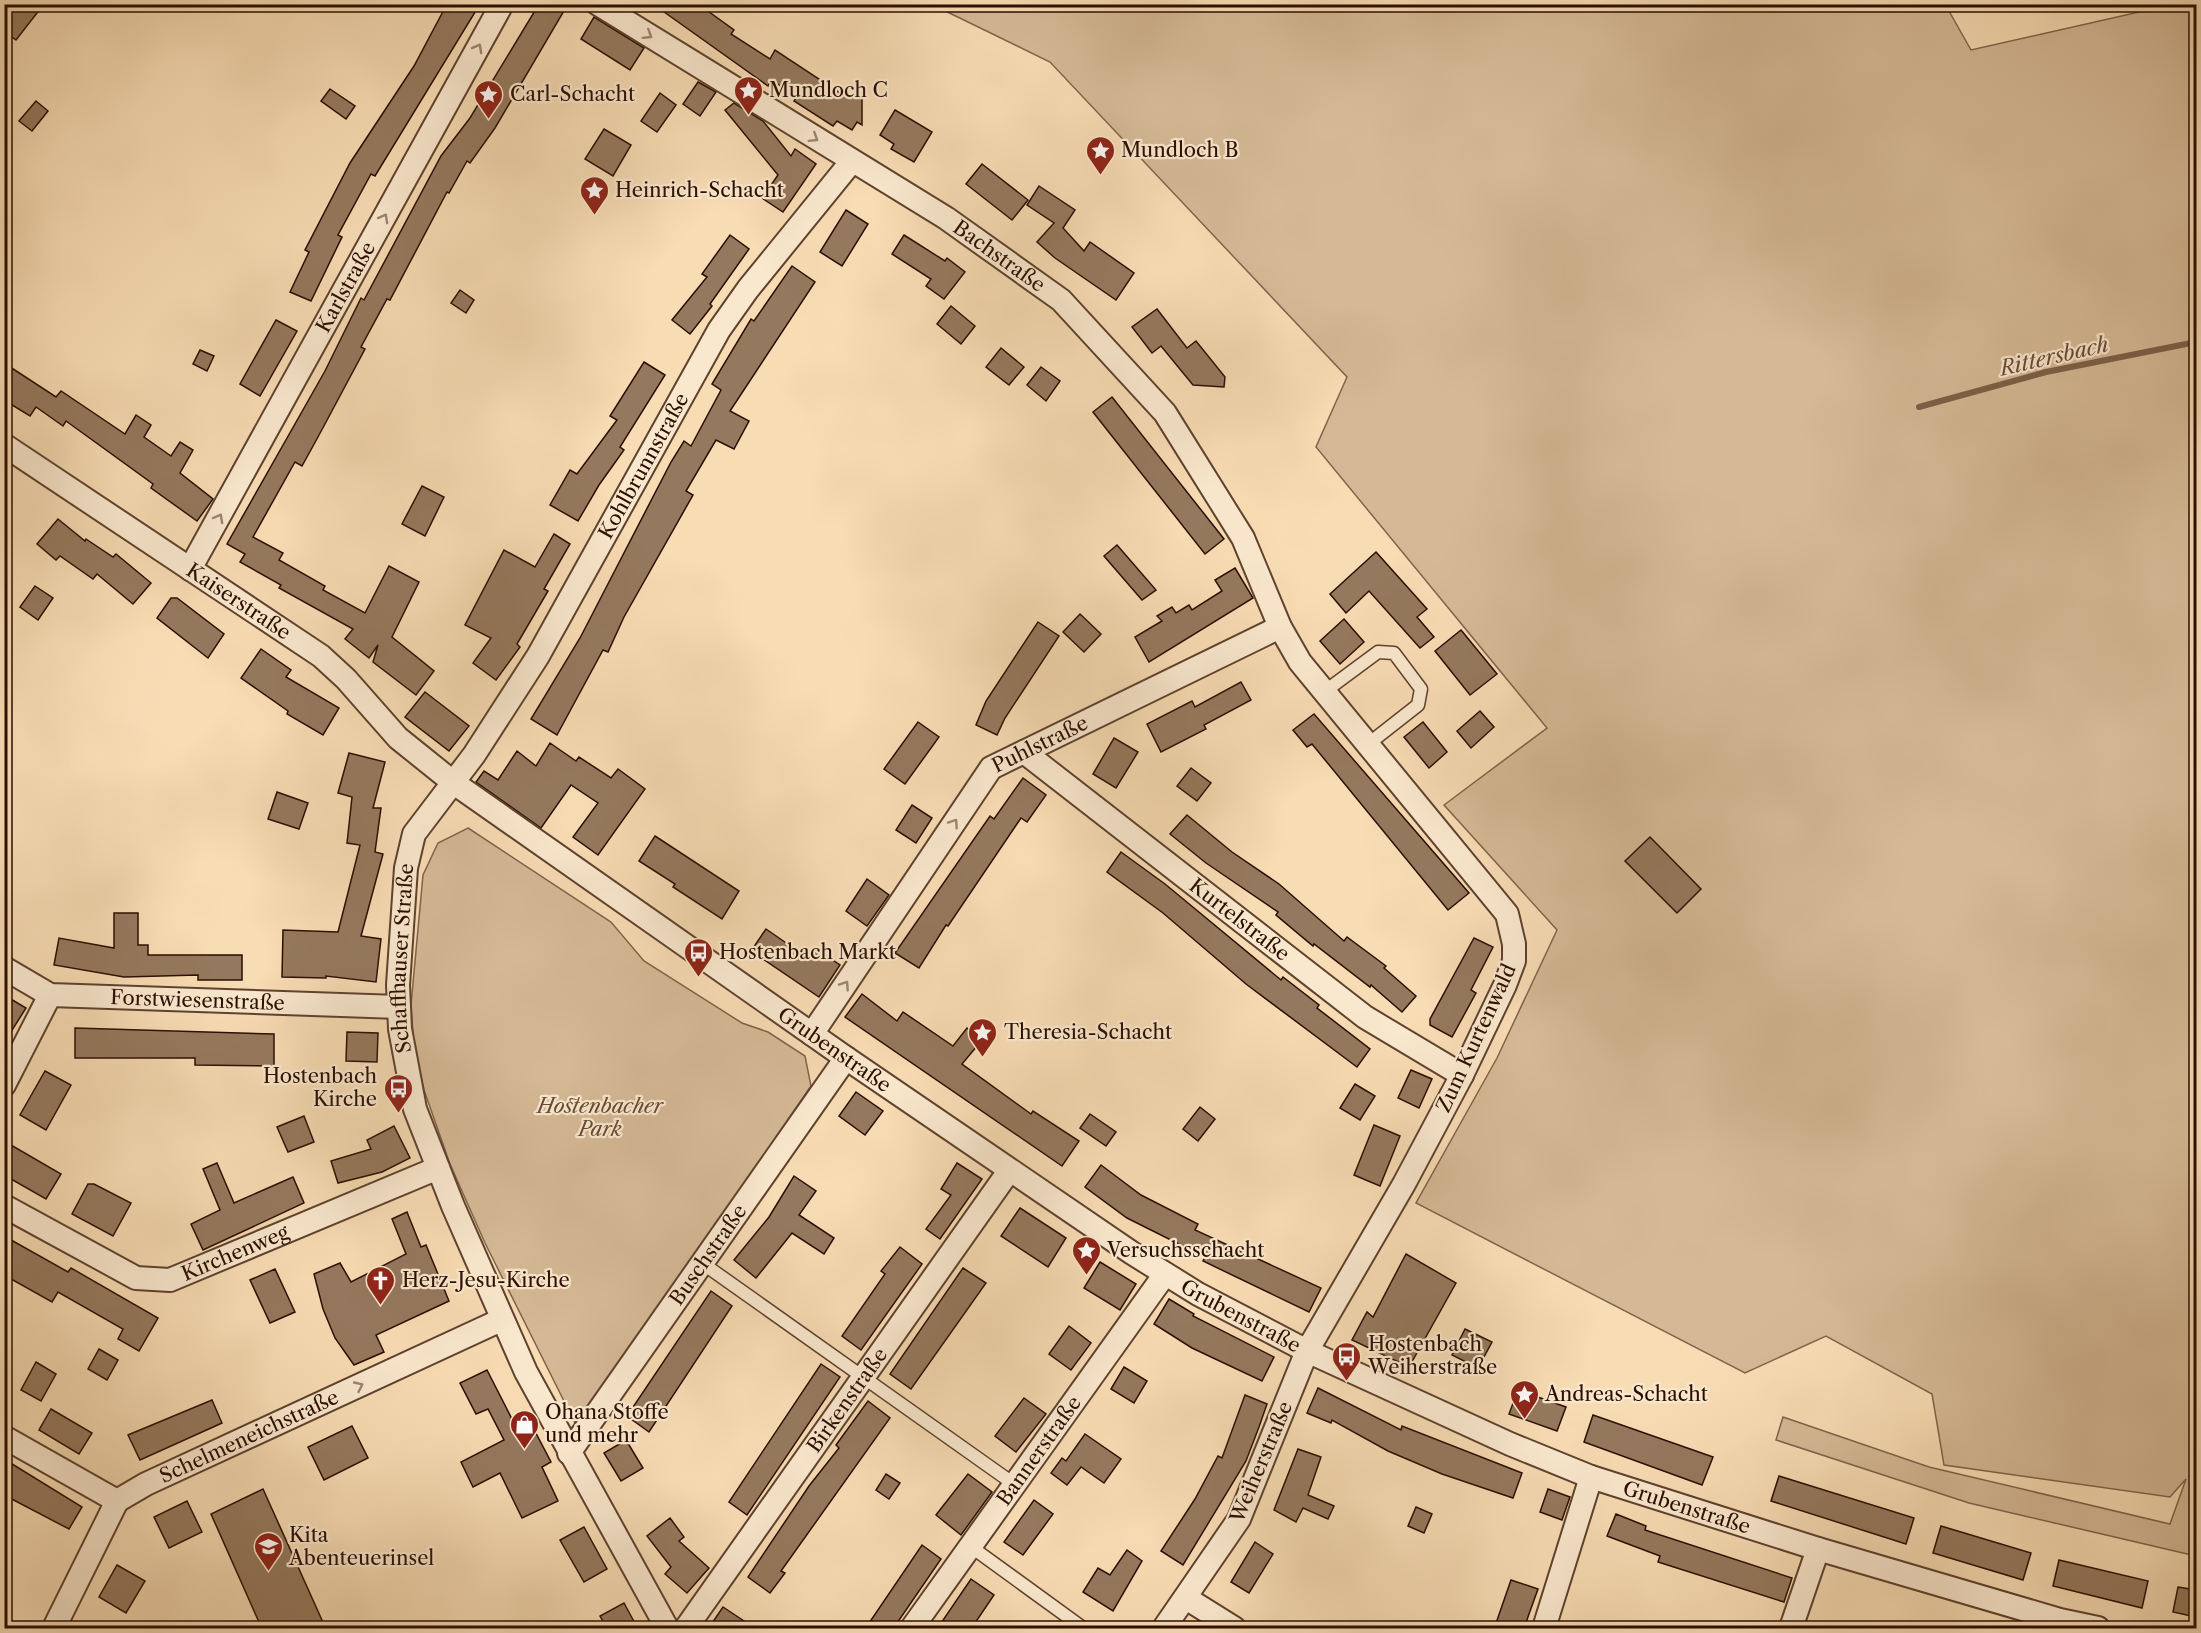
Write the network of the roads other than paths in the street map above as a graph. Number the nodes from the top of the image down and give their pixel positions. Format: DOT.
graph roads {
  1 [pos="502,4"];
  2 [pos="598,4"];
  3 [pos="852,161"];
  4 [pos="4,445"];
  5 [pos="190,569"];
  6 [pos="1280,627"];
  7 [pos="1324,692"];
  8 [pos="1367,745"];
  9 [pos="1024,752"];
  10 [pos="454,783"];
  11 [pos="4,968"];
  12 [pos="50,996"];
  13 [pos="399,1007"];
  14 [pos="812,1034"];
  15 [pos="846,1058"];
  16 [pos="1462,1075"];
  17 [pos="4,1085"];
  18 [pos="438,1168"];
  19 [pos="1009,1171"];
  20 [pos="4,1206"];
  21 [pos="702,1263"];
  22 [pos="1165,1274"];
  23 [pos="501,1320"];
  24 [pos="1307,1351"];
  25 [pos="864,1378"];
  26 [pos="4,1437"];
  27 [pos="569,1453"];
  28 [pos="1591,1477"];
  29 [pos="1014,1484"];
  30 [pos="117,1501"];
  31 [pos="970,1546"];
  32 [pos="1818,1550"];
  33 [pos="1186,1598"];
  34 [pos="62,1624"];
  35 [pos="667,1629"];
  36 [pos="686,1629"];
  37 [pos="912,1629"];
  38 [pos="1083,1629"];
  39 [pos="1164,1629"];
  40 [pos="1234,1629"];
  41 [pos="1544,1629"];
  42 [pos="1791,1629"];
  43 [pos="2098,1629"];
  5 -- 1 [label="street, Karlstraße, one-way"];
  2 -- 3 [label="street, Bachstraße, one-way"];
  3 -- 6 [label="street, Bachstraße"];
  3 -- 10 [label="street, Kohlbrunnstraße"];
  4 -- 5 [label="street, Kaiserstraße"];
  5 -- 10 [label="street, Kaiserstraße"];
  6 -- 7 [label="street, Zum Kurtenwald"];
  6 -- 9 [label="street, Puhlstraße"];
  7 -- 8 [label="street, Zum Kurtenwald"];
  7 -- 8 [label="lane"];
  8 -- 16 [label="street, Zum Kurtenwald"];
  14 -- 9 [label="street, Puhlstraße, one-way"];
  9 -- 16 [label="street, Kurtelstraße"];
  10 -- 13 [label="street, Schaffhauser Straße"];
  10 -- 14 [label="street, Grubenstraße"];
  11 -- 12 [label="street, Forstwiesenstraße"];
  12 -- 13 [label="street, Forstwiesenstraße"];
  12 -- 17 [label="street"];
  13 -- 18 [label="street, Schaffhauser Straße"];
  14 -- 15 [label="street, Grubenstraße"];
  15 -- 19 [label="street, Grubenstraße"];
  15 -- 21 [label="street, Buschstraße"];
  16 -- 24 [label="street, Zum Kurtenwald"];
  18 -- 20 [label="street, Kirchenweg"];
  18 -- 23 [label="street, Schaffhauser Straße"];
  19 -- 22 [label="street, Grubenstraße"];
  19 -- 25 [label="street, Birkenstraße"];
  21 -- 25 [label="lane"];
  21 -- 27 [label="street, Buschstraße"];
  22 -- 24 [label="street, Grubenstraße"];
  22 -- 29 [label="street, Bannerstraße"];
  23 -- 27 [label="street, Schaffhauser Straße"];
  30 -- 23 [label="street, Schelmeneichstraße, one-way"];
  24 -- 28 [label="street, Grubenstraße"];
  24 -- 33 [label="street, Weiherstraße"];
  25 -- 29 [label="lane"];
  25 -- 36 [label="street, Birkenstraße"];
  26 -- 30 [label="street"];
  27 -- 35 [label="street, Schaffhauser Straße"];
  28 -- 32 [label="street, Grubenstraße"];
  28 -- 41 [label="street"];
  29 -- 31 [label="street, Bannerstraße"];
  30 -- 34 [label="street"];
  31 -- 37 [label="street, Bannerstraße"];
  31 -- 38 [label="lane"];
  32 -- 42 [label="street"];
  32 -- 43 [label="street, Grubenstraße"];
  33 -- 39 [label="street, Weiherstraße"];
  33 -- 40 [label="street"];
}
